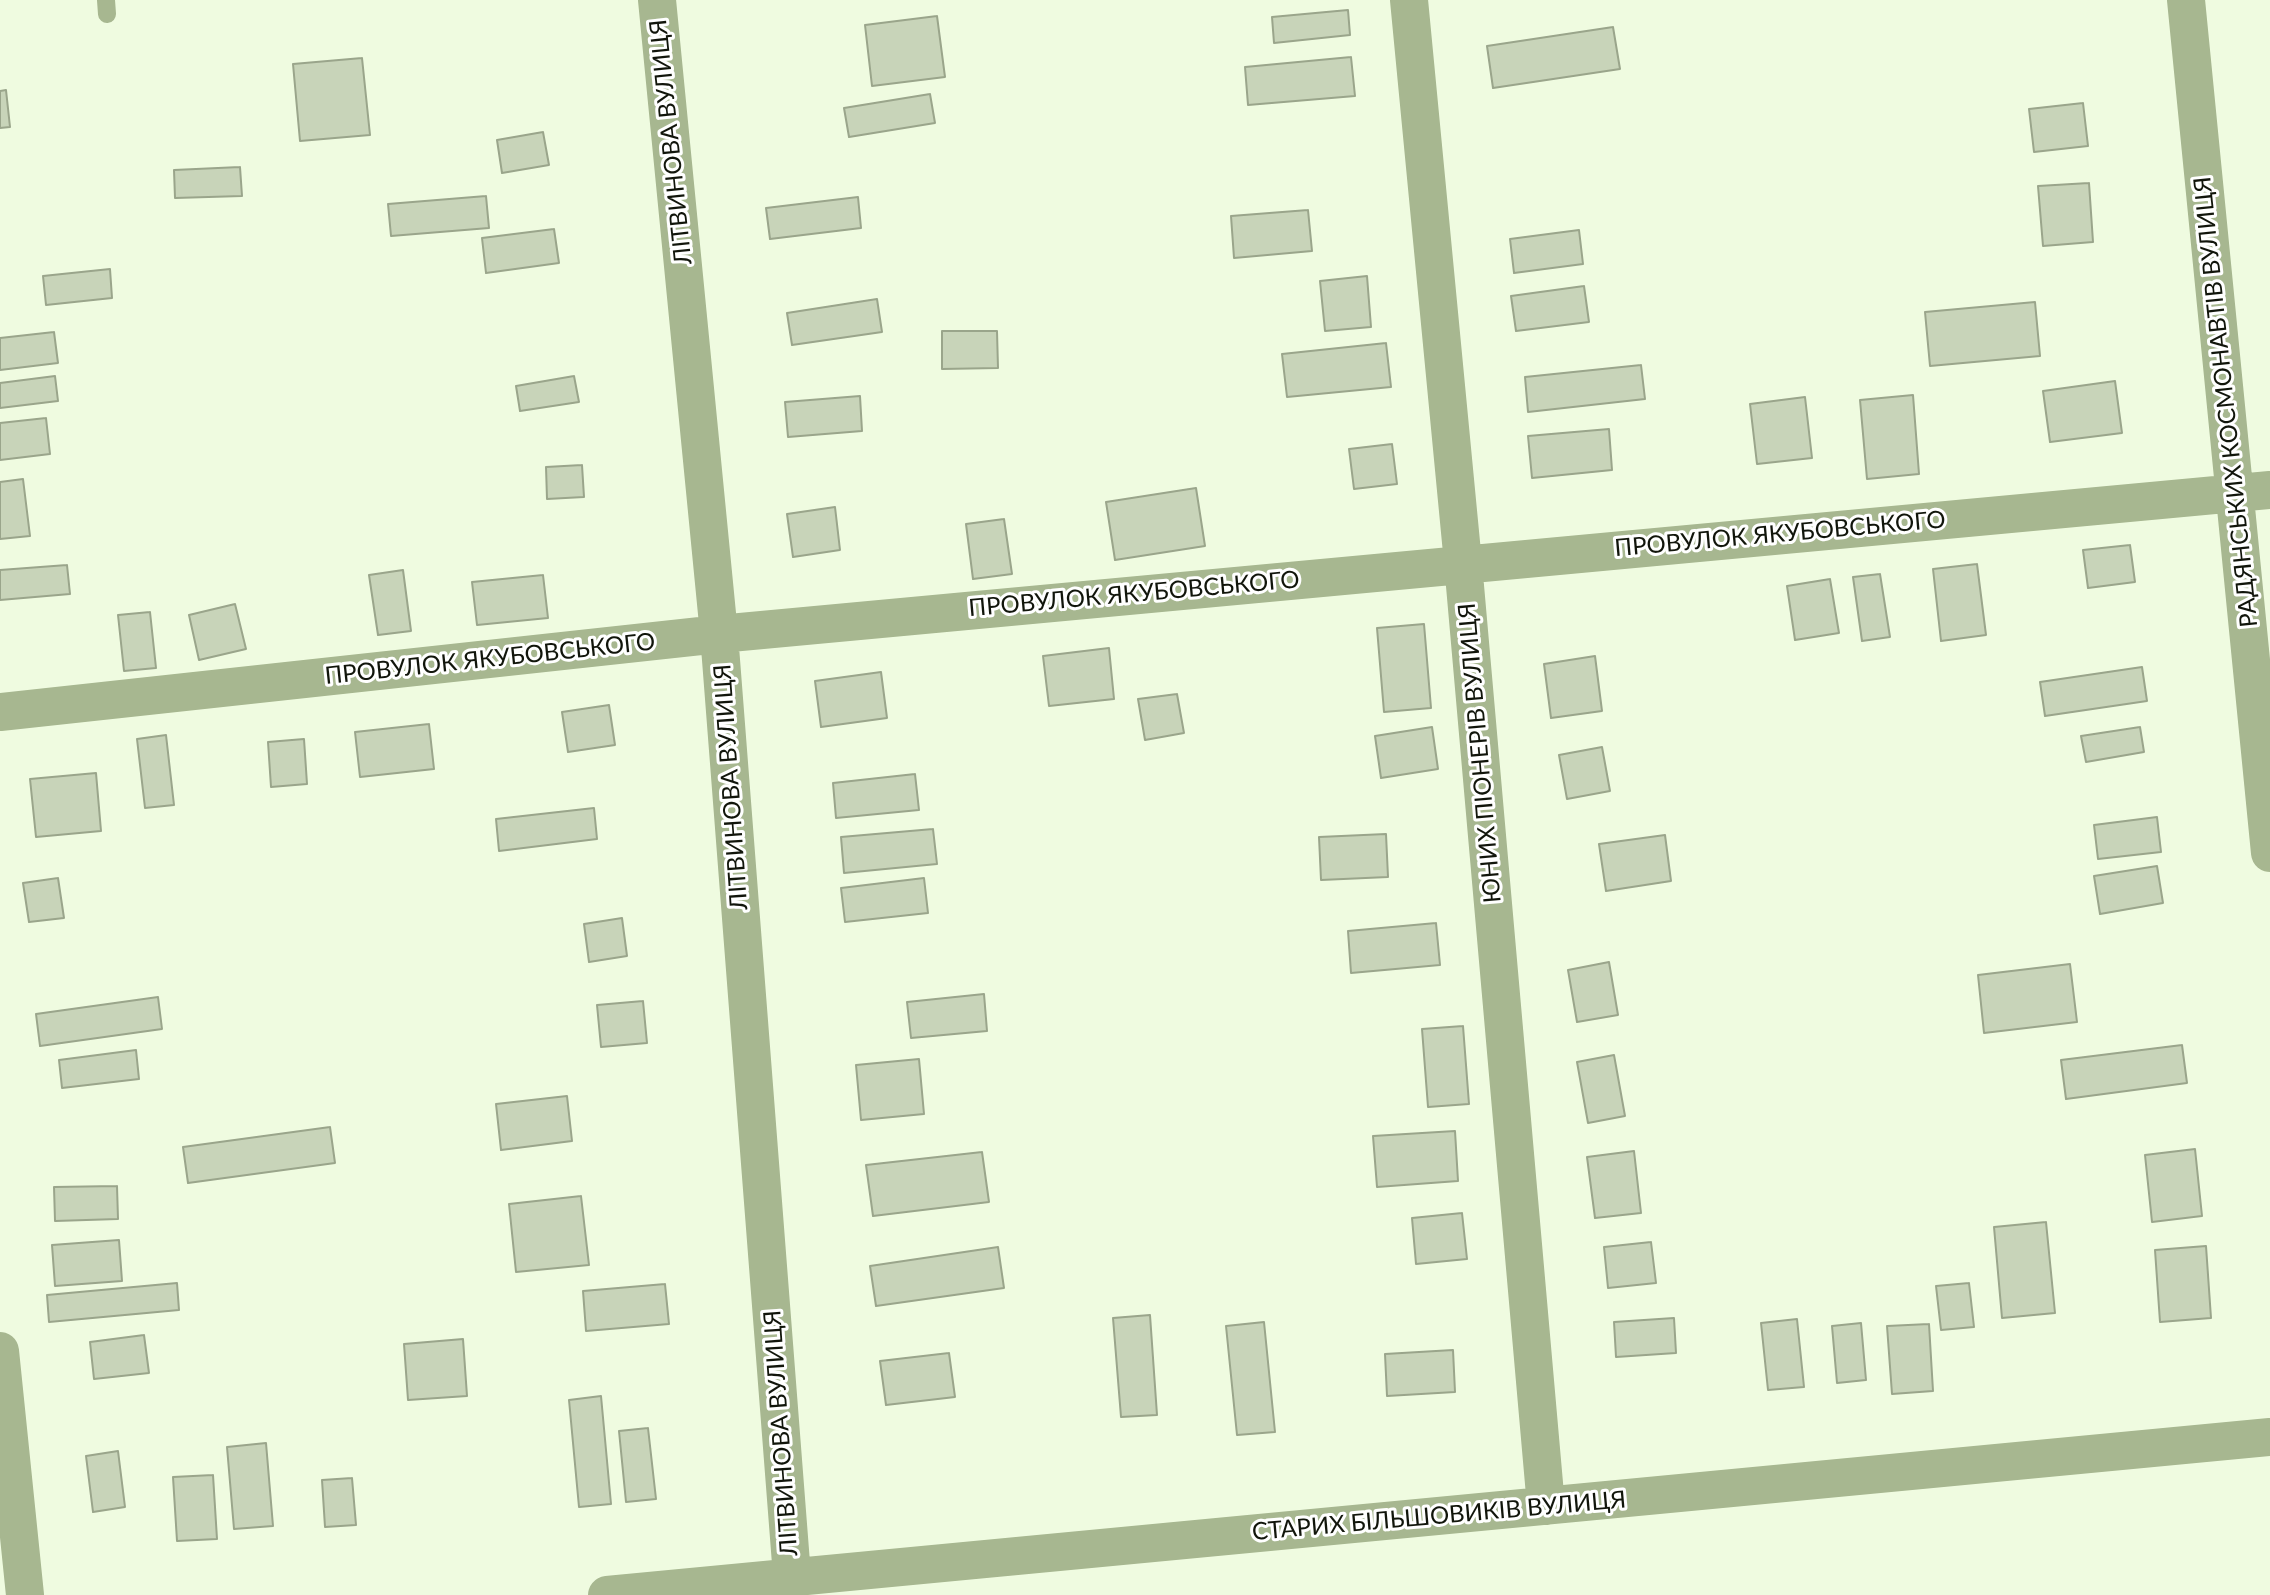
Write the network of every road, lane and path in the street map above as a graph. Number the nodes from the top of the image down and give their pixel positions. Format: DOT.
graph roads {
  1 [pos="657,0"];
  2 [pos="1409,0"];
  3 [pos="2186,0"];
  4 [pos="2252,491"];
  5 [pos="1463,563"];
  6 [pos="719,634"];
  7 [pos="0,712"];
  8 [pos="2270,853"];
  9 [pos="0,1351"];
  10 [pos="2270,1437"];
  11 [pos="1546,1506"];
  12 [pos="793,1586"];
  13 [pos="25,1595"];
  14 [pos="607,1595"];
  1 -- 6 [label="street, ЛІТВИНОВА ВУЛИЦЯ"];
  2 -- 5 [label="street, ЮНИХ ПІОНЕРІВ ВУЛИЦЯ"];
  3 -- 4 [label="street, РАДЯНСЬКИХ КОСМОНАВТІВ ВУЛИЦЯ"];
  4 -- 5 [label="street, ПРОВУЛОК ЯКУБОВСЬКОГО"];
  4 -- 8 [label="street, РАДЯНСЬКИХ КОСМОНАВТІВ ВУЛИЦЯ"];
  5 -- 6 [label="street, ПРОВУЛОК ЯКУБОВСЬКОГО"];
  5 -- 11 [label="street, ЮНИХ ПІОНЕРІВ ВУЛИЦЯ"];
  6 -- 7 [label="street, ПРОВУЛОК ЯКУБОВСЬКОГО"];
  6 -- 12 [label="street, ЛІТВИНОВА ВУЛИЦЯ"];
  9 -- 13 [label="street"];
  10 -- 11 [label="street, СТАРИХ БІЛЬШОВИКІВ ВУЛИЦЯ"];
  11 -- 12 [label="street, СТАРИХ БІЛЬШОВИКІВ ВУЛИЦЯ"];
  12 -- 14 [label="street, СТАРИХ БІЛЬШОВИКІВ ВУЛИЦЯ"];
}
